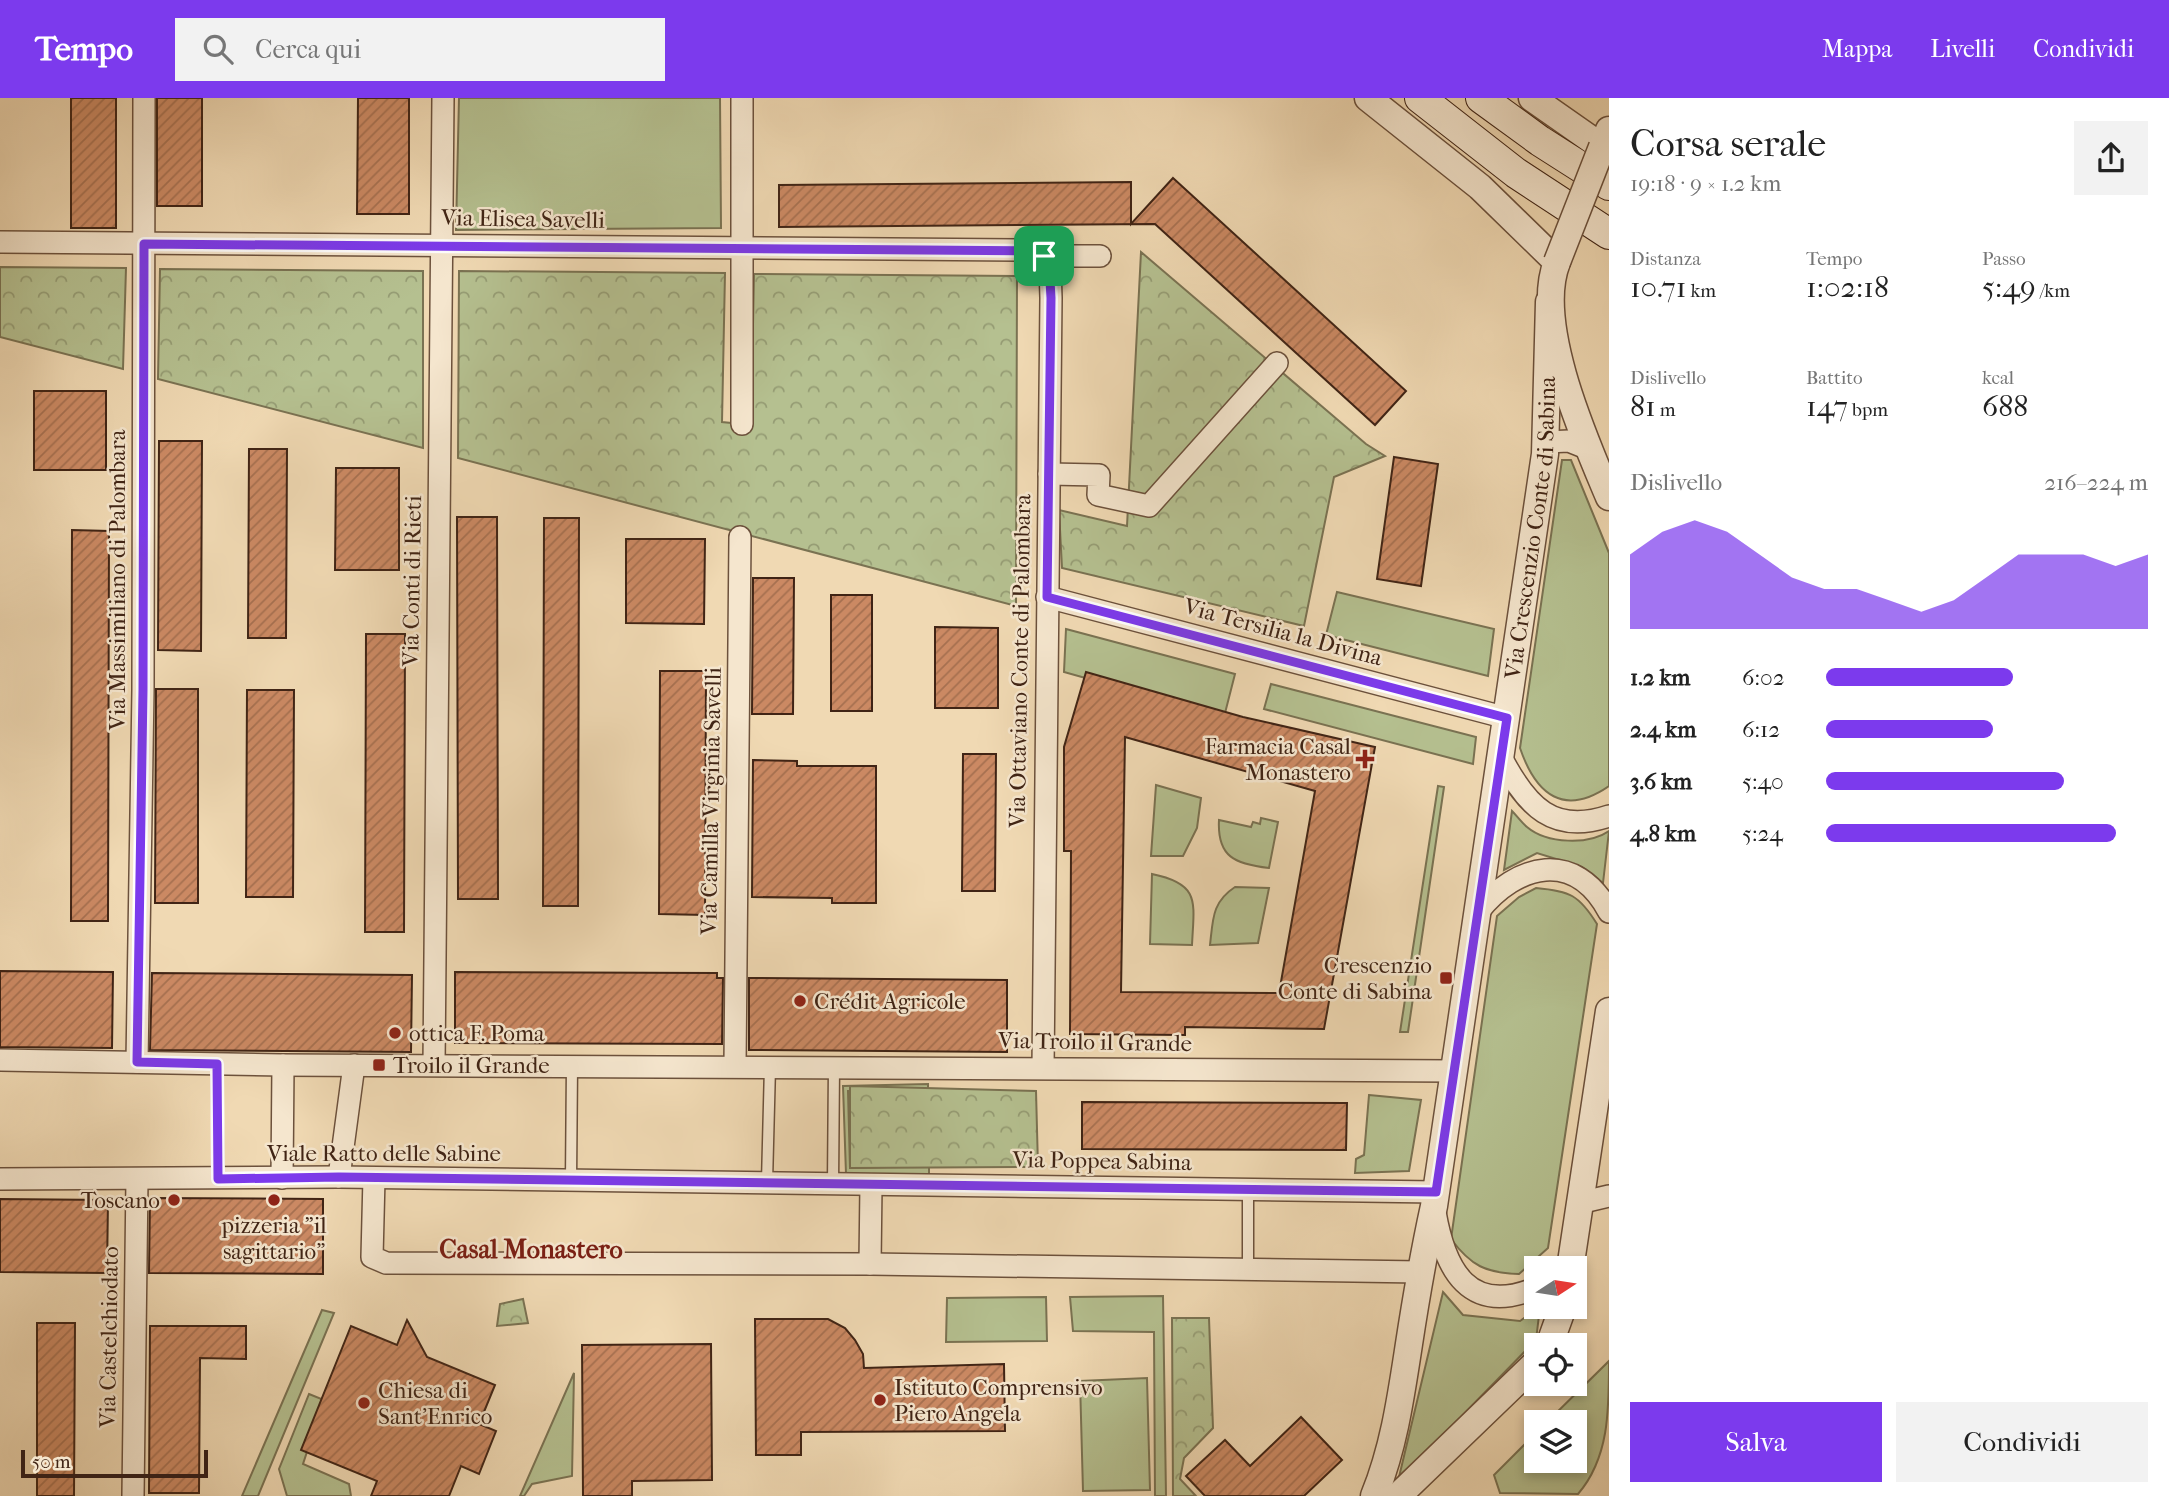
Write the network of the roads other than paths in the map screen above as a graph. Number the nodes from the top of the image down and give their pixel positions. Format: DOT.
graph roads {
  1 [pos="144,98"];
  2 [pos="443,98"];
  3 [pos="742,98"];
  4 [pos="1368,98"];
  5 [pos="1420,98"];
  6 [pos="1481,98"];
  7 [pos="1532,98"];
  8 [pos="1605,139"];
  9 [pos="1609,185"];
  10 [pos="1609,234"];
  11 [pos="0,242"];
  12 [pos="144,244"];
  13 [pos="442,245"];
  14 [pos="742,248"];
  15 [pos="1044,256"];
  16 [pos="1100,256"];
  17 [pos="1557,262"];
  18 [pos="1549,302"];
  19 [pos="1277,363"];
  20 [pos="742,424"];
  21 [pos="1546,442"];
  22 [pos="1589,449"];
  23 [pos="1049,474"];
  24 [pos="1609,497"];
  25 [pos="740,537"];
  26 [pos="1047,597"];
  27 [pos="1507,718"];
  28 [pos="1502,759"];
  29 [pos="1609,816"];
  30 [pos="1478,912"];
  31 [pos="1609,912"];
  32 [pos="1609,1011"];
  33 [pos="1606,1055"];
  34 [pos="0,1060"];
  35 [pos="137,1062"];
  36 [pos="217,1064"];
  37 [pos="283,1065"];
  38 [pos="354,1065"];
  39 [pos="434,1065"];
  40 [pos="572,1065"];
  41 [pos="735,1065"];
  42 [pos="770,1066"];
  43 [pos="834,1066"];
  44 [pos="1043,1068"];
  45 [pos="1454,1071"];
  46 [pos="339,1177"];
  47 [pos="282,1178"];
  48 [pos="374,1178"];
  49 [pos="0,1179"];
  50 [pos="137,1179"];
  51 [pos="218,1179"];
  52 [pos="571,1180"];
  53 [pos="767,1182"];
  54 [pos="833,1184"];
  55 [pos="871,1185"];
  56 [pos="1248,1189"];
  57 [pos="1609,1196"];
  58 [pos="1435,1199"];
  59 [pos="1579,1203"];
  60 [pos="1570,1256"];
  61 [pos="870,1264"];
  62 [pos="1248,1269"];
  63 [pos="1420,1272"];
  64 [pos="1524,1291"];
  65 [pos="1524,1375"];
  66 [pos="133,1496"];
  67 [pos="1374,1496"];
  68 [pos="1398,1496"];
  1 -- 12 [label="street, Via Massimiliano di Palombara"];
  2 -- 13 [label="street, Via Conti di Rieti"];
  3 -- 14 [label="street"];
  4 -- 17 [label="street"];
  5 -- 10 [label="main road"];
  6 -- 9 [label="main road"];
  7 -- 8 [label="street"];
  8 -- 17 [label="street, bridge"];
  11 -- 12 [label="street, Via Elisea Savelli"];
  12 -- 13 [label="street, Via Elisea Savelli"];
  12 -- 35 [label="street, Via Massimiliano di Palombara"];
  13 -- 14 [label="street, Via Elisea Savelli"];
  13 -- 39 [label="street, Via Conti di Rieti"];
  14 -- 15 [label="street, Via Elisea Savelli"];
  14 -- 20 [label="street"];
  15 -- 16 [label="street, Via Elisea Savelli"];
  15 -- 23 [label="street, Via Ottaviano Conte di Palombara"];
  17 -- 18 [label="street"];
  18 -- 21 [label="street, Via Crescenzio Conte di Sabina"];
  18 -- 22 [label="street"];
  19 -- 23 [label="street"];
  21 -- 22 [label="street"];
  21 -- 27 [label="street, Via Crescenzio Conte di Sabina"];
  22 -- 24 [label="street"];
  23 -- 26 [label="street, Via Ottaviano Conte di Palombara"];
  25 -- 41 [label="street, Via Camilla Virginia Savelli"];
  26 -- 27 [label="street, Via Tersilia la Divina"];
  26 -- 44 [label="street, Via Ottaviano Conte di Palombara"];
  27 -- 28 [label="street, Via Crescenzio Conte di Sabina"];
  28 -- 29 [label="street"];
  28 -- 30 [label="street, Via Crescenzio Conte di Sabina"];
  30 -- 31 [label="street"];
  30 -- 45 [label="street, Via Crescenzio Conte di Sabina"];
  32 -- 33 [label="street"];
  33 -- 59 [label="street"];
  34 -- 35 [label="street"];
  35 -- 36 [label="street"];
  36 -- 37 [label="street"];
  36 -- 51 [label="lane"];
  37 -- 38 [label="street"];
  37 -- 47 [label="street"];
  38 -- 39 [label="street"];
  38 -- 46 [label="street"];
  39 -- 40 [label="street"];
  40 -- 41 [label="street"];
  40 -- 52 [label="lane"];
  41 -- 42 [label="street, Via Troilo il Grande"];
  42 -- 43 [label="street, Via Troilo il Grande"];
  42 -- 53 [label="lane"];
  43 -- 44 [label="street, Via Troilo il Grande"];
  43 -- 54 [label="lane"];
  44 -- 45 [label="street, Via Troilo il Grande"];
  45 -- 58 [label="street, Via Crescenzio Conte di Sabina"];
  46 -- 47 [label="street, Viale Ratto delle Sabine"];
  46 -- 48 [label="street, Viale Ratto delle Sabine"];
  47 -- 51 [label="street, Viale Ratto delle Sabine"];
  48 -- 52 [label="street, Viale Ratto delle Sabine"];
  48 -- 61 [label="street"];
  49 -- 50 [label="street, Viale Ratto delle Sabine"];
  50 -- 51 [label="street, Viale Ratto delle Sabine"];
  50 -- 66 [label="street, Via Castelchiodato"];
  52 -- 53 [label="street, Viale Ratto delle Sabine"];
  53 -- 54 [label="street, Via Poppea Sabina"];
  54 -- 55 [label="street, Via Poppea Sabina"];
  55 -- 56 [label="street, Via Poppea Sabina"];
  55 -- 61 [label="street"];
  56 -- 58 [label="street, Via Poppea Sabina"];
  56 -- 62 [label="lane"];
  57 -- 59 [label="street"];
  58 -- 63 [label="street, Via Crescenzio Conte di Sabina"];
  58 -- 64 [label="street"];
  59 -- 60 [label="street"];
  61 -- 62 [label="street"];
  62 -- 63 [label="street"];
  63 -- 67 [label="street, Via Crescenzio Conte di Sabina"];
  65 -- 68 [label="street"];
}
